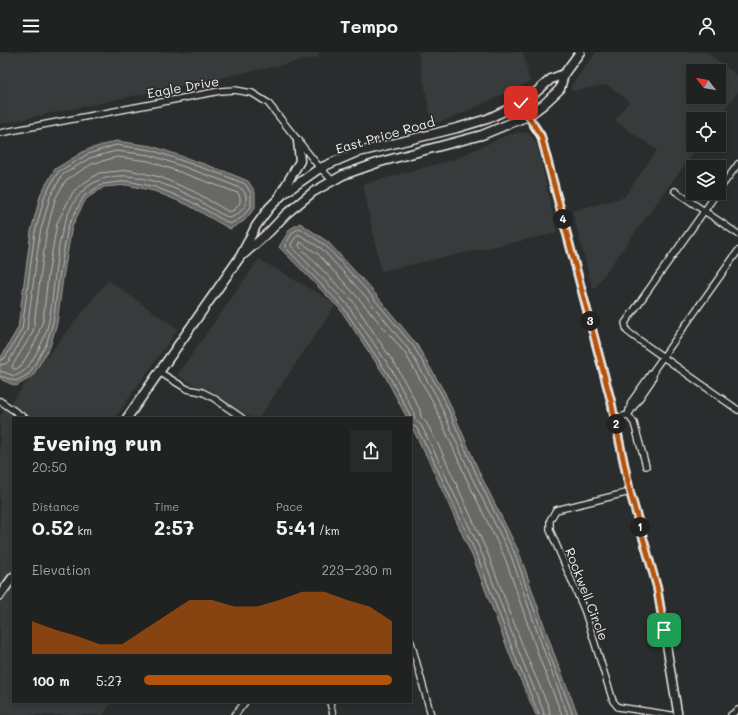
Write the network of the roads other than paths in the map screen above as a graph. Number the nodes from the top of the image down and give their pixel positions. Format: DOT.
graph roads {
  1 [pos="580,52"];
  2 [pos="564,74"];
  3 [pos="521,103"];
  4 [pos="528,116"];
  5 [pos="0,133"];
  6 [pos="298,141"];
  7 [pos="738,164"];
  8 [pos="320,168"];
  9 [pos="726,180"];
  10 [pos="333,181"];
  11 [pos="675,191"];
  12 [pos="712,200"];
  13 [pos="276,201"];
  14 [pos="704,211"];
  15 [pos="738,234"];
  16 [pos="738,251"];
  17 [pos="240,257"];
  18 [pos="664,357"];
  19 [pos="159,372"];
  20 [pos="0,400"];
  21 [pos="738,410"];
  22 [pos="628,415"];
  23 [pos="24,417"];
  24 [pos="128,417"];
  25 [pos="241,417"];
  26 [pos="615,418"];
  27 [pos="646,466"];
  28 [pos="630,492"];
  29 [pos="12,578"];
  30 [pos="0,595"];
  31 [pos="412,646"];
  32 [pos="244,703"];
  33 [pos="330,703"];
  34 [pos="738,710"];
  35 [pos="235,715"];
  36 [pos="333,715"];
  37 [pos="431,715"];
  38 [pos="672,715"];
  39 [pos="678,715"];
  40 [pos="731,715"];
  1 -- 2 [label="main road, East Price Road"];
  2 -- 3 [label="main road, East Price Road"];
  2 -- 4 [label="main road, East Price Road"];
  3 -- 4 [label="street"];
  3 -- 8 [label="main road, East Price Road"];
  4 -- 10 [label="main road, East Price Road"];
  4 -- 26 [label="street"];
  5 -- 6 [label="street, Eagle Drive"];
  6 -- 8 [label="street, Eagle Drive"];
  6 -- 13 [label="main road"];
  7 -- 9 [label="street"];
  8 -- 10 [label="street, Eagle Drive"];
  8 -- 13 [label="main road, East Price Road"];
  10 -- 17 [label="main road, East Price Road"];
  11 -- 14 [label="street"];
  12 -- 14 [label="street"];
  13 -- 17 [label="main road, East Price Road"];
  14 -- 15 [label="street"];
  14 -- 18 [label="street"];
  16 -- 18 [label="street"];
  17 -- 19 [label="main road, East Price Road"];
  18 -- 21 [label="street"];
  18 -- 22 [label="street"];
  19 -- 24 [label="main road, East Price Road"];
  19 -- 25 [label="street"];
  20 -- 23 [label="street"];
  22 -- 26 [label="street"];
  22 -- 27 [label="street"];
  26 -- 28 [label="street"];
  28 -- 38 [label="street, Rockwell Circle"];
  28 -- 39 [label="street"];
  29 -- 30 [label="main road"];
  31 -- 37 [label="street"];
  32 -- 35 [label="street"];
  33 -- 36 [label="street"];
  34 -- 40 [label="street"];
}
